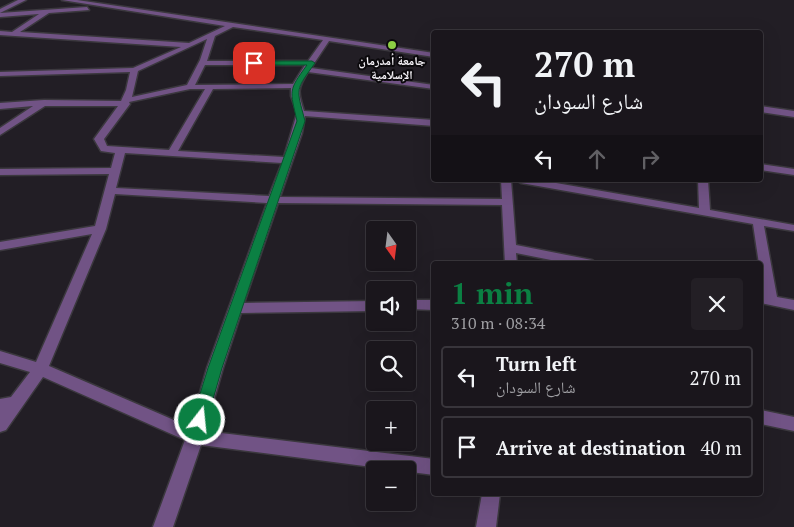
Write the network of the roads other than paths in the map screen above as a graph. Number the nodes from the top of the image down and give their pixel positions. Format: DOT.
graph roads {
  1 [pos="23,0"];
  2 [pos="65,0"];
  3 [pos="114,7"];
  4 [pos="49,11"];
  5 [pos="0,13"];
  6 [pos="232,25"];
  7 [pos="0,33"];
  8 [pos="12,34"];
  9 [pos="212,35"];
  10 [pos="327,39"];
  11 [pos="0,41"];
  12 [pos="190,45"];
  13 [pos="431,55"];
  14 [pos="202,63"];
  15 [pos="309,67"];
  16 [pos="134,70"];
  17 [pos="0,74"];
  18 [pos="211,86"];
  19 [pos="295,86"];
  20 [pos="190,87"];
  21 [pos="431,87"];
  22 [pos="127,102"];
  23 [pos="44,103"];
  24 [pos="0,106"];
  25 [pos="763,109"];
  26 [pos="301,113"];
  27 [pos="794,114"];
  28 [pos="431,122"];
  29 [pos="0,132"];
  30 [pos="122,150"];
  31 [pos="171,154"];
  32 [pos="287,160"];
  33 [pos="763,167"];
  34 [pos="116,171"];
  35 [pos="0,172"];
  36 [pos="794,172"];
  37 [pos="506,182"];
  38 [pos="534,182"];
  39 [pos="703,182"];
  40 [pos="111,190"];
  41 [pos="274,200"];
  42 [pos="508,202"];
  43 [pos="706,212"];
  44 [pos="758,222"];
  45 [pos="100,228"];
  46 [pos="794,228"];
  47 [pos="0,246"];
  48 [pos="512,248"];
  49 [pos="512,261"];
  50 [pos="577,261"];
  51 [pos="762,261"];
  52 [pos="763,270"];
  53 [pos="766,299"];
  54 [pos="416,305"];
  55 [pos="431,305"];
  56 [pos="794,305"];
  57 [pos="366,306"];
  58 [pos="236,308"];
  59 [pos="0,358"];
  60 [pos="40,369"];
  61 [pos="8,404"];
  62 [pos="763,417"];
  63 [pos="794,424"];
  64 [pos="0,425"];
  65 [pos="195,437"];
  66 [pos="431,467"];
  67 [pos="491,496"];
  68 [pos="163,527"];
  69 [pos="486,527"];
  1 -- 5 [label="street"];
  2 -- 3 [label="street"];
  3 -- 4 [label="street"];
  3 -- 6 [label="street"];
  4 -- 5 [label="street"];
  4 -- 8 [label="street"];
  6 -- 9 [label="street"];
  6 -- 10 [label="street"];
  7 -- 8 [label="street"];
  8 -- 11 [label="street"];
  8 -- 12 [label="street"];
  9 -- 12 [label="street"];
  9 -- 14 [label="street"];
  10 -- 13 [label="street"];
  10 -- 15 [label="street"];
  12 -- 16 [label="street"];
  14 -- 15 [label="street"];
  14 -- 20 [label="street"];
  15 -- 19 [label="street"];
  15 -- 21 [label="street"];
  16 -- 17 [label="street"];
  16 -- 22 [label="street"];
  18 -- 19 [label="street"];
  18 -- 20 [label="street"];
  18 -- 31 [label="street"];
  19 -- 26 [label="street"];
  20 -- 22 [label="street"];
  22 -- 23 [label="street"];
  22 -- 30 [label="street"];
  23 -- 24 [label="street"];
  23 -- 29 [label="street"];
  25 -- 27 [label="street"];
  26 -- 28 [label="street"];
  26 -- 32 [label="street"];
  30 -- 31 [label="street"];
  30 -- 34 [label="street"];
  31 -- 32 [label="street"];
  32 -- 41 [label="street"];
  33 -- 36 [label="street"];
  34 -- 35 [label="street"];
  34 -- 40 [label="street"];
  37 -- 42 [label="street"];
  38 -- 43 [label="street"];
  39 -- 43 [label="street"];
  40 -- 41 [label="street"];
  40 -- 45 [label="street"];
  41 -- 42 [label="street"];
  41 -- 58 [label="street"];
  42 -- 48 [label="street"];
  43 -- 44 [label="street"];
  44 -- 46 [label="street"];
  44 -- 51 [label="street"];
  45 -- 47 [label="street"];
  45 -- 60 [label="street"];
  48 -- 49 [label="street"];
  48 -- 50 [label="street"];
  52 -- 53 [label="street"];
  53 -- 56 [label="street"];
  54 -- 55 [label="street"];
  57 -- 58 [label="street"];
  58 -- 65 [label="street"];
  59 -- 60 [label="street"];
  60 -- 61 [label="street"];
  60 -- 65 [label="street"];
  61 -- 64 [label="street"];
  62 -- 63 [label="street"];
  65 -- 66 [label="street"];
  65 -- 68 [label="street"];
  67 -- 69 [label="street"];
}
